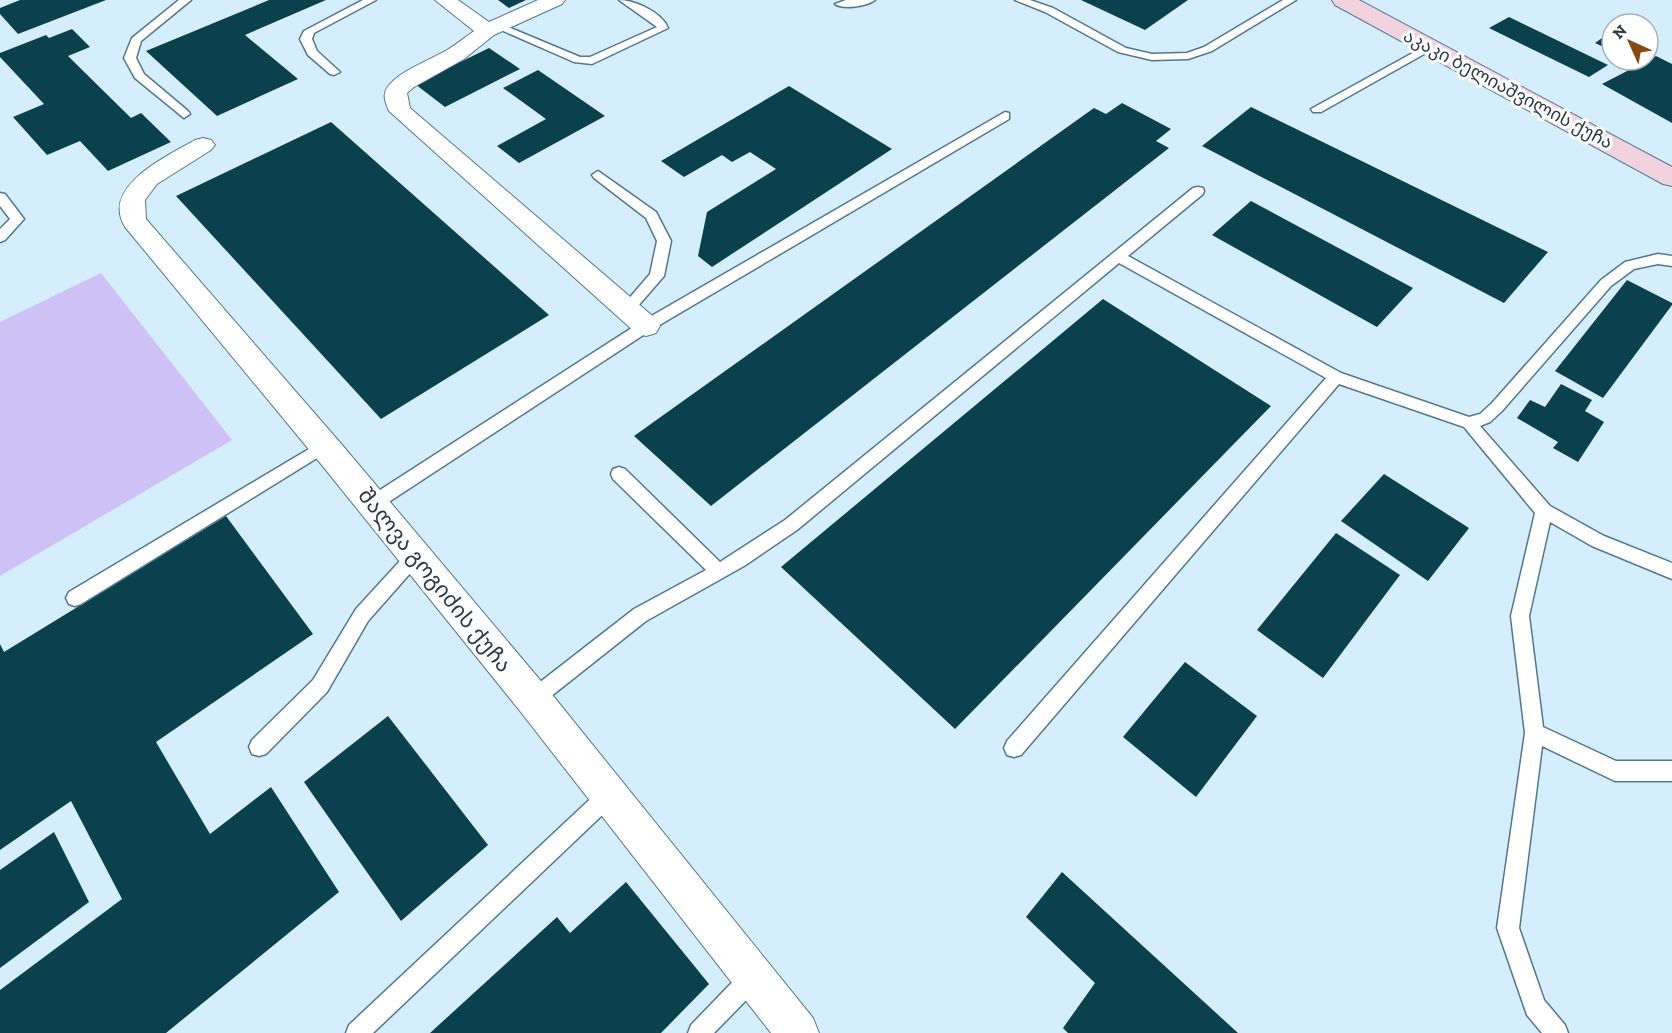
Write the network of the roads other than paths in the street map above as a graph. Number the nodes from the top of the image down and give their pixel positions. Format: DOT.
graph roads {
  1 [pos="186,0"];
  2 [pos="371,0"];
  3 [pos="445,0"];
  4 [pos="555,0"];
  5 [pos="624,0"];
  6 [pos="870,0"];
  7 [pos="1020,0"];
  8 [pos="1291,0"];
  9 [pos="1343,0"];
  10 [pos="840,4"];
  11 [pos="492,29"];
  12 [pos="1429,46"];
  13 [pos="334,72"];
  14 [pos="1317,110"];
  15 [pos="184,114"];
  16 [pos="1005,116"];
  17 [pos="203,145"];
  18 [pos="598,175"];
  19 [pos="1672,178"];
  20 [pos="1198,191"];
  21 [pos="0,198"];
  22 [pos="0,237"];
  23 [pos="1119,256"];
  24 [pos="1672,261"];
  25 [pos="627,309"];
  26 [pos="646,326"];
  27 [pos="1336,377"];
  28 [pos="1469,423"];
  29 [pos="324,446"];
  30 [pos="619,474"];
  31 [pos="372,504"];
  32 [pos="1544,511"];
  33 [pos="415,556"];
  34 [pos="1672,571"];
  35 [pos="719,572"];
  36 [pos="75,598"];
  37 [pos="533,699"];
  38 [pos="1534,733"];
  39 [pos="259,747"];
  40 [pos="1014,748"];
  41 [pos="1672,771"];
  42 [pos="609,795"];
  43 [pos="752,978"];
  44 [pos="357,1033"];
  45 [pos="699,1033"];
  46 [pos="798,1033"];
  47 [pos="1557,1033"];
  1 -- 15 [label="lane"];
  2 -- 13 [label="lane"];
  3 -- 11 [label="street"];
  4 -- 11 [label="street"];
  5 -- 11 [label="lane"];
  6 -- 10 [label="lane"];
  7 -- 8 [label="lane"];
  9 -- 12 [label="main road, აკაკი ბელიაშვილის ქუჩა"];
  11 -- 25 [label="street"];
  12 -- 14 [label="lane"];
  12 -- 19 [label="main road, აკაკი ბელიაშვილის ქუჩა"];
  16 -- 26 [label="lane"];
  17 -- 29 [label="street, შალვა გოგიძის ქუჩა"];
  18 -- 25 [label="lane"];
  20 -- 23 [label="lane"];
  21 -- 22 [label="lane"];
  23 -- 27 [label="lane"];
  23 -- 35 [label="lane"];
  24 -- 28 [label="lane"];
  25 -- 26 [label="street"];
  26 -- 31 [label="lane"];
  27 -- 28 [label="lane"];
  27 -- 40 [label="lane"];
  28 -- 32 [label="lane"];
  29 -- 31 [label="street, შალვა გოგიძის ქუჩა"];
  29 -- 36 [label="lane"];
  30 -- 35 [label="lane"];
  31 -- 33 [label="street, შალვა გოგიძის ქუჩა"];
  32 -- 34 [label="lane"];
  32 -- 38 [label="lane"];
  33 -- 37 [label="street, შალვა გოგიძის ქუჩა"];
  33 -- 39 [label="lane"];
  35 -- 37 [label="lane"];
  37 -- 42 [label="street, შალვა გოგიძის ქუჩა"];
  38 -- 41 [label="lane"];
  38 -- 47 [label="lane"];
  42 -- 43 [label="street, შალვა გოგიძის ქუჩა"];
  42 -- 44 [label="lane"];
  43 -- 45 [label="lane"];
  43 -- 46 [label="street, შალვა გოგიძის ქუჩა"];
}
